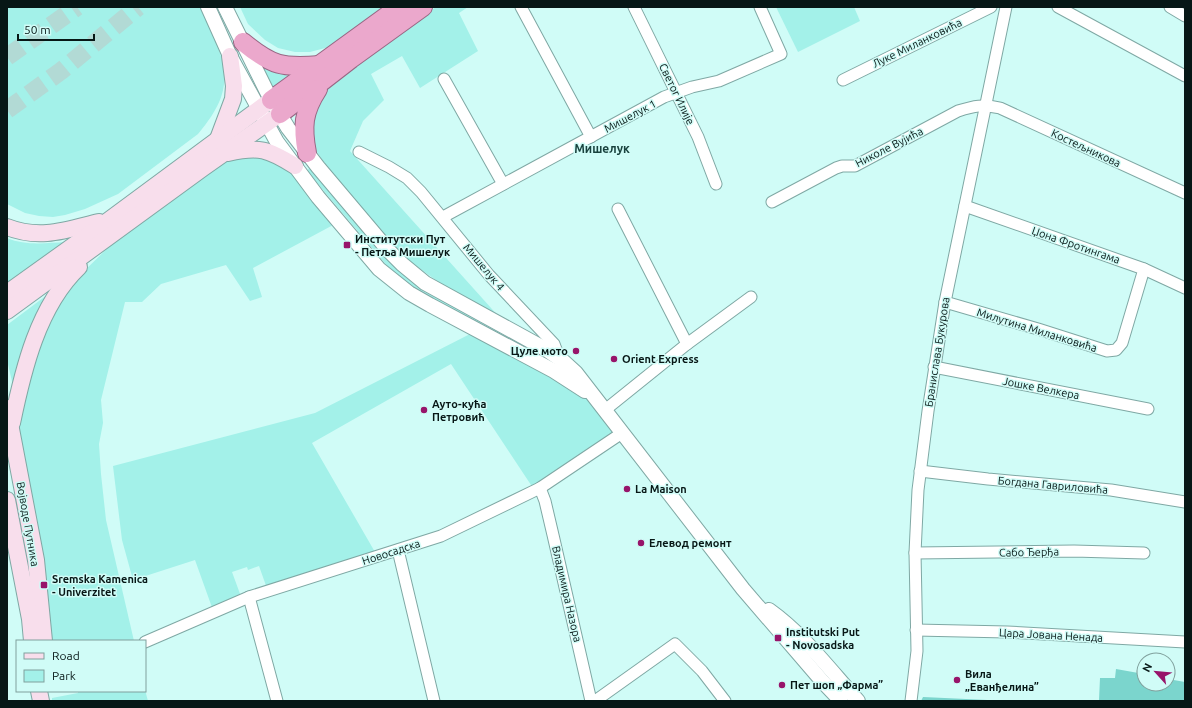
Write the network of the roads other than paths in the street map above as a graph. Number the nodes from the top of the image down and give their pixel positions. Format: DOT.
graph roads {
  1 [pos="208,7"];
  2 [pos="225,7"];
  3 [pos="399,7"];
  4 [pos="423,7"];
  5 [pos="521,7"];
  6 [pos="634,7"];
  7 [pos="760,7"];
  8 [pos="991,7"];
  9 [pos="1006,7"];
  10 [pos="1058,7"];
  11 [pos="1170,7"];
  12 [pos="1185,16"];
  13 [pos="243,42"];
  14 [pos="230,56"];
  15 [pos="322,73"];
  16 [pos="1185,76"];
  17 [pos="444,80"];
  18 [pos="843,80"];
  19 [pos="676,92"];
  20 [pos="986,105"];
  21 [pos="269,112"];
  22 [pos="590,137"];
  23 [pos="220,147"];
  24 [pos="359,152"];
  25 [pos="301,159"];
  26 [pos="503,184"];
  27 [pos="716,184"];
  28 [pos="1185,193"];
  29 [pos="772,202"];
  30 [pos="965,206"];
  31 [pos="618,209"];
  32 [pos="443,217"];
  33 [pos="115,224"];
  34 [pos="7,227"];
  35 [pos="1144,269"];
  36 [pos="1185,288"];
  37 [pos="7,293"];
  38 [pos="751,297"];
  39 [pos="945,302"];
  40 [pos="7,311"];
  41 [pos="687,344"];
  42 [pos="558,358"];
  43 [pos="934,367"];
  44 [pos="594,397"];
  45 [pos="7,408"];
  46 [pos="1148,409"];
  47 [pos="605,410"];
  48 [pos="11,427"];
  49 [pos="622,433"];
  50 [pos="920,471"];
  51 [pos="540,488"];
  52 [pos="7,500"];
  53 [pos="1185,502"];
  54 [pos="398,550"];
  55 [pos="915,553"];
  56 [pos="1144,553"];
  57 [pos="7,554"];
  58 [pos="23,586"];
  59 [pos="749,596"];
  60 [pos="249,597"];
  61 [pos="916,630"];
  62 [pos="32,640"];
  63 [pos="44,640"];
  64 [pos="146,642"];
  65 [pos="1185,642"];
  66 [pos="910,699"];
  67 [pos="277,701"];
  68 [pos="434,701"];
  69 [pos="591,701"];
  70 [pos="595,701"];
  71 [pos="725,701"];
  72 [pos="841,701"];
  73 [pos="858,701"];
  1 -- 14 [label="street"];
  2 -- 13 [label="street"];
  3 -- 15 [label="highway"];
  4 -- 15 [label="highway"];
  5 -- 22 [label="street"];
  6 -- 19 [label="street, Светог Илије"];
  7 -- 19 [label="street, Мишелук 1"];
  8 -- 18 [label="street, Луке Миланковића"];
  9 -- 20 [label="street, Бранислава Букурова"];
  10 -- 16 [label="street"];
  11 -- 12 [label="street"];
  13 -- 15 [label="highway"];
  13 -- 21 [label="street"];
  14 -- 21 [label="street"];
  14 -- 23 [label="main road"];
  15 -- 21 [label="highway"];
  15 -- 25 [label="highway"];
  17 -- 26 [label="street"];
  19 -- 22 [label="street, Мишелук 1"];
  19 -- 27 [label="street, Светог Илије"];
  20 -- 28 [label="street, Костељникова"];
  20 -- 29 [label="street, Николе Вујића"];
  20 -- 30 [label="street, Бранислава Букурова"];
  21 -- 23 [label="main road"];
  21 -- 25 [label="street"];
  22 -- 26 [label="street, Мишелук 1"];
  23 -- 25 [label="main road"];
  23 -- 33 [label="main road"];
  24 -- 32 [label="street, Мишелук 4"];
  25 -- 42 [label="street"];
  25 -- 44 [label="street"];
  26 -- 32 [label="street, Мишелук 1"];
  30 -- 35 [label="street, Џона Фротингама"];
  30 -- 39 [label="street, Бранислава Букурова"];
  31 -- 41 [label="street"];
  32 -- 42 [label="street, Мишелук 4"];
  33 -- 34 [label="main road"];
  33 -- 37 [label="main road"];
  33 -- 40 [label="main road"];
  33 -- 48 [label="main road"];
  35 -- 36 [label="street, Џона Фротингама"];
  35 -- 39 [label="street, Милутина Миланковића"];
  38 -- 41 [label="street"];
  39 -- 43 [label="street, Бранислава Букурова"];
  41 -- 47 [label="street"];
  42 -- 44 [label="street, Мишелук 4"];
  43 -- 46 [label="street, Јошке Велкера"];
  43 -- 50 [label="street, Бранислава Букурова"];
  44 -- 47 [label="street"];
  45 -- 48 [label="main road, Војводе Путника"];
  47 -- 49 [label="street"];
  48 -- 63 [label="main road, Војводе Путника"];
  49 -- 51 [label="street, Новосадска"];
  49 -- 59 [label="street"];
  50 -- 53 [label="street, Богдана Гавриловића"];
  50 -- 55 [label="street, Бранислава Букурова"];
  51 -- 54 [label="street, Новосадска"];
  51 -- 69 [label="street, Владимира Назора"];
  52 -- 58 [label="main road, Војводе Путника"];
  54 -- 60 [label="street, Новосадска"];
  54 -- 68 [label="street"];
  55 -- 56 [label="street, Сабо Ђерђа"];
  55 -- 61 [label="street, Бранислава Букурова"];
  57 -- 58 [label="main road"];
  58 -- 62 [label="main road, Војводе Путника"];
  59 -- 72 [label="street"];
  59 -- 73 [label="street"];
  60 -- 64 [label="street, Новосадска"];
  60 -- 67 [label="street"];
  61 -- 65 [label="street, Цара Јована Ненада"];
  61 -- 66 [label="street, Бранислава Букурова"];
  70 -- 71 [label="street"];
}
